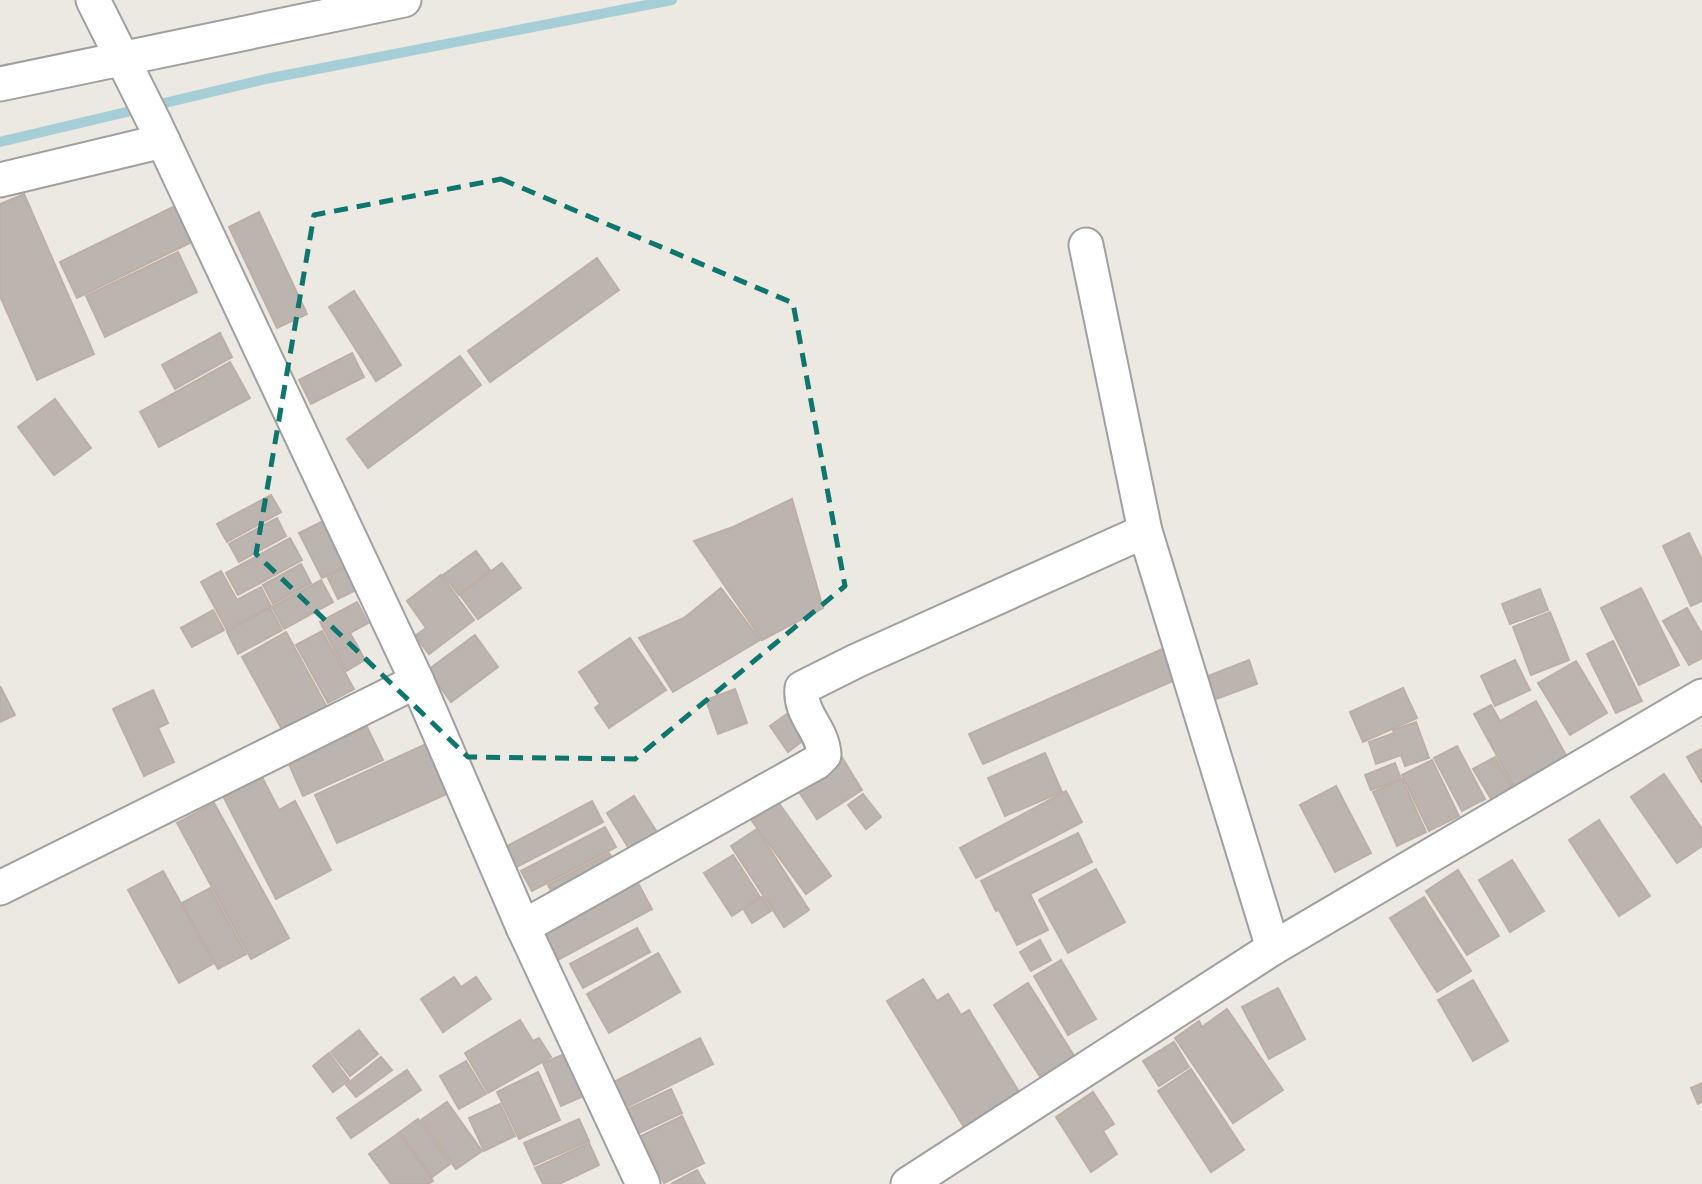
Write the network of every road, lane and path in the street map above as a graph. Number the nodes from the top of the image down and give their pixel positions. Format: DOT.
graph roads {
  1 [pos="93,0"];
  2 [pos="404,0"];
  3 [pos="122,59"];
  4 [pos="0,84"];
  5 [pos="159,133"];
  6 [pos="0,180"];
  7 [pos="1086,244"];
  8 [pos="1145,531"];
  9 [pos="417,681"];
  10 [pos="1702,696"];
  11 [pos="0,888"];
  12 [pos="523,927"];
  13 [pos="1273,948"];
  14 [pos="643,1184"];
  15 [pos="908,1184"];
  1 -- 3 [label="street"];
  2 -- 3 [label="street"];
  3 -- 4 [label="street"];
  3 -- 5 [label="street"];
  5 -- 6 [label="street"];
  5 -- 9 [label="street"];
  7 -- 8 [label="street"];
  8 -- 12 [label="street"];
  8 -- 13 [label="street"];
  9 -- 11 [label="street"];
  9 -- 12 [label="street"];
  10 -- 13 [label="street"];
  12 -- 14 [label="street"];
  13 -- 15 [label="street"];
}
